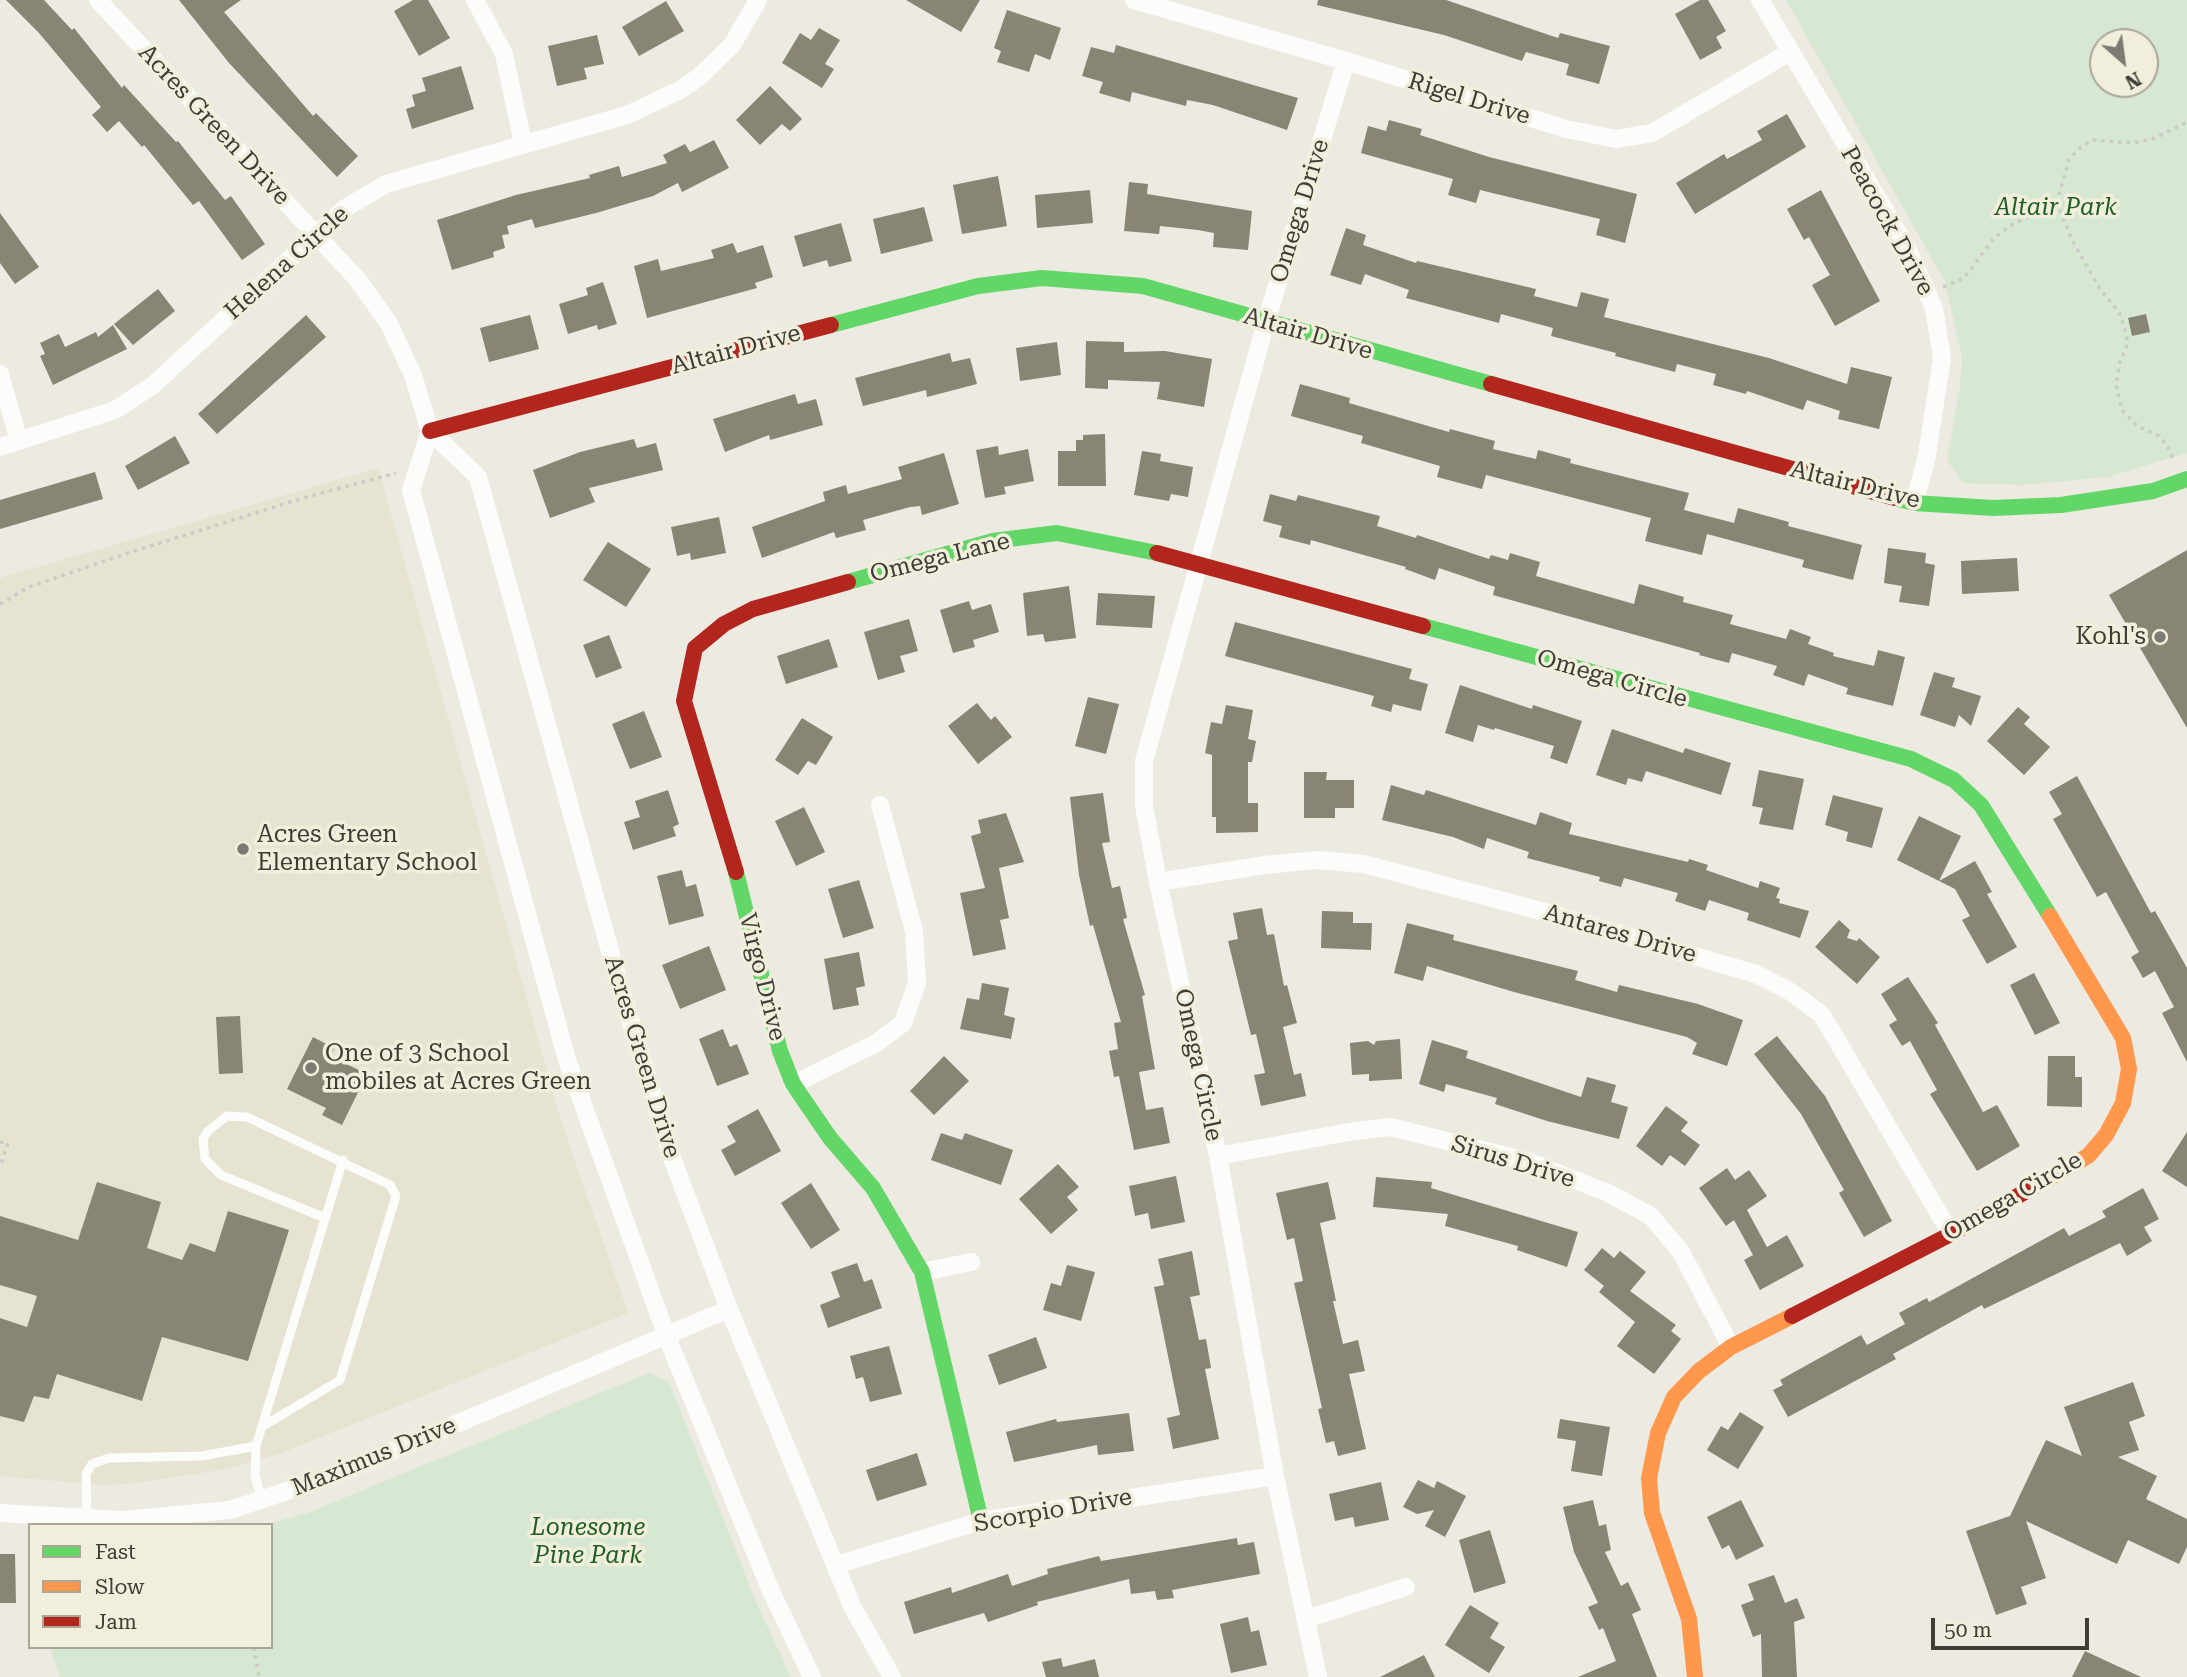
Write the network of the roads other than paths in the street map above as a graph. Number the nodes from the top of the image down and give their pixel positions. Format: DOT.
graph roads {
  1 [pos="98,0"];
  2 [pos="475,0"];
  3 [pos="758,0"];
  4 [pos="1134,0"];
  5 [pos="1760,0"];
  6 [pos="1790,52"];
  7 [pos="1346,61"];
  8 [pos="523,143"];
  9 [pos="317,236"];
  10 [pos="1266,323"];
  11 [pos="0,374"];
  12 [pos="430,431"];
  13 [pos="19,441"];
  14 [pos="0,447"];
  15 [pos="2184,480"];
  16 [pos="1914,503"];
  17 [pos="1198,563"];
  18 [pos="695,648"];
  19 [pos="880,805"];
  20 [pos="1158,882"];
  21 [pos="793,1084"];
  22 [pos="1217,1156"];
  23 [pos="343,1160"];
  24 [pos="325,1218"];
  25 [pos="1951,1234"];
  26 [pos="971,1262"];
  27 [pos="922,1272"];
  28 [pos="729,1309"];
  29 [pos="667,1337"];
  30 [pos="1731,1347"];
  31 [pos="265,1425"];
  32 [pos="256,1446"];
  33 [pos="1275,1476"];
  34 [pos="262,1500"];
  35 [pos="0,1513"];
  36 [pos="87,1518"];
  37 [pos="981,1521"];
  38 [pos="836,1565"];
  39 [pos="1406,1587"];
  40 [pos="1306,1619"];
  41 [pos="812,1677"];
  42 [pos="892,1677"];
  43 [pos="1318,1677"];
  44 [pos="1695,1677"];
  1 -- 9 [label="street, Acres Green Drive"];
  2 -- 8 [label="street"];
  3 -- 8 [label="street, Helena Circle"];
  4 -- 7 [label="street, Rigel Drive"];
  5 -- 6 [label="street, Peacock Drive"];
  6 -- 7 [label="street, Rigel Drive"];
  6 -- 16 [label="street, Peacock Drive"];
  7 -- 10 [label="street, Omega Drive"];
  8 -- 9 [label="street, Helena Circle"];
  9 -- 12 [label="street, Acres Green Drive"];
  9 -- 13 [label="street, Helena Circle"];
  10 -- 12 [label="street, Altair Drive"];
  10 -- 16 [label="street, Altair Drive"];
  10 -- 17 [label="street, Omega Drive"];
  11 -- 13 [label="street"];
  12 -- 28 [label="street, Acres Green Drive"];
  12 -- 29 [label="street"];
  13 -- 14 [label="street, Helena Circle"];
  15 -- 16 [label="street, Altair Drive"];
  17 -- 18 [label="street, Omega Lane"];
  17 -- 20 [label="street, Omega Circle"];
  17 -- 25 [label="street, Omega Circle"];
  18 -- 21 [label="street, Virgo Drive"];
  19 -- 21 [label="street"];
  20 -- 22 [label="street, Omega Circle"];
  20 -- 25 [label="street, Antares Drive"];
  21 -- 27 [label="street, Virgo Drive"];
  22 -- 30 [label="street, Sirus Drive"];
  22 -- 33 [label="street, Omega Circle"];
  23 -- 24 [label="lane"];
  23 -- 24 [label="lane"];
  23 -- 31 [label="lane"];
  24 -- 31 [label="lane"];
  25 -- 30 [label="street, Omega Circle"];
  26 -- 27 [label="street"];
  27 -- 37 [label="street, Virgo Drive"];
  28 -- 29 [label="street, Maximus Drive"];
  28 -- 38 [label="street, Acres Green Drive"];
  29 -- 34 [label="street, Maximus Drive"];
  29 -- 41 [label="street"];
  30 -- 44 [label="street, Omega Circle"];
  31 -- 32 [label="lane"];
  32 -- 34 [label="lane"];
  32 -- 36 [label="lane"];
  33 -- 37 [label="street, Scorpio Drive"];
  33 -- 40 [label="street, Omega Circle"];
  34 -- 36 [label="street, Maximus Drive"];
  35 -- 36 [label="street, Maximus Drive"];
  37 -- 38 [label="street, Scorpio Drive"];
  38 -- 42 [label="street, Acres Green Drive"];
  39 -- 40 [label="street"];
  40 -- 43 [label="street, Omega Circle"];
}
